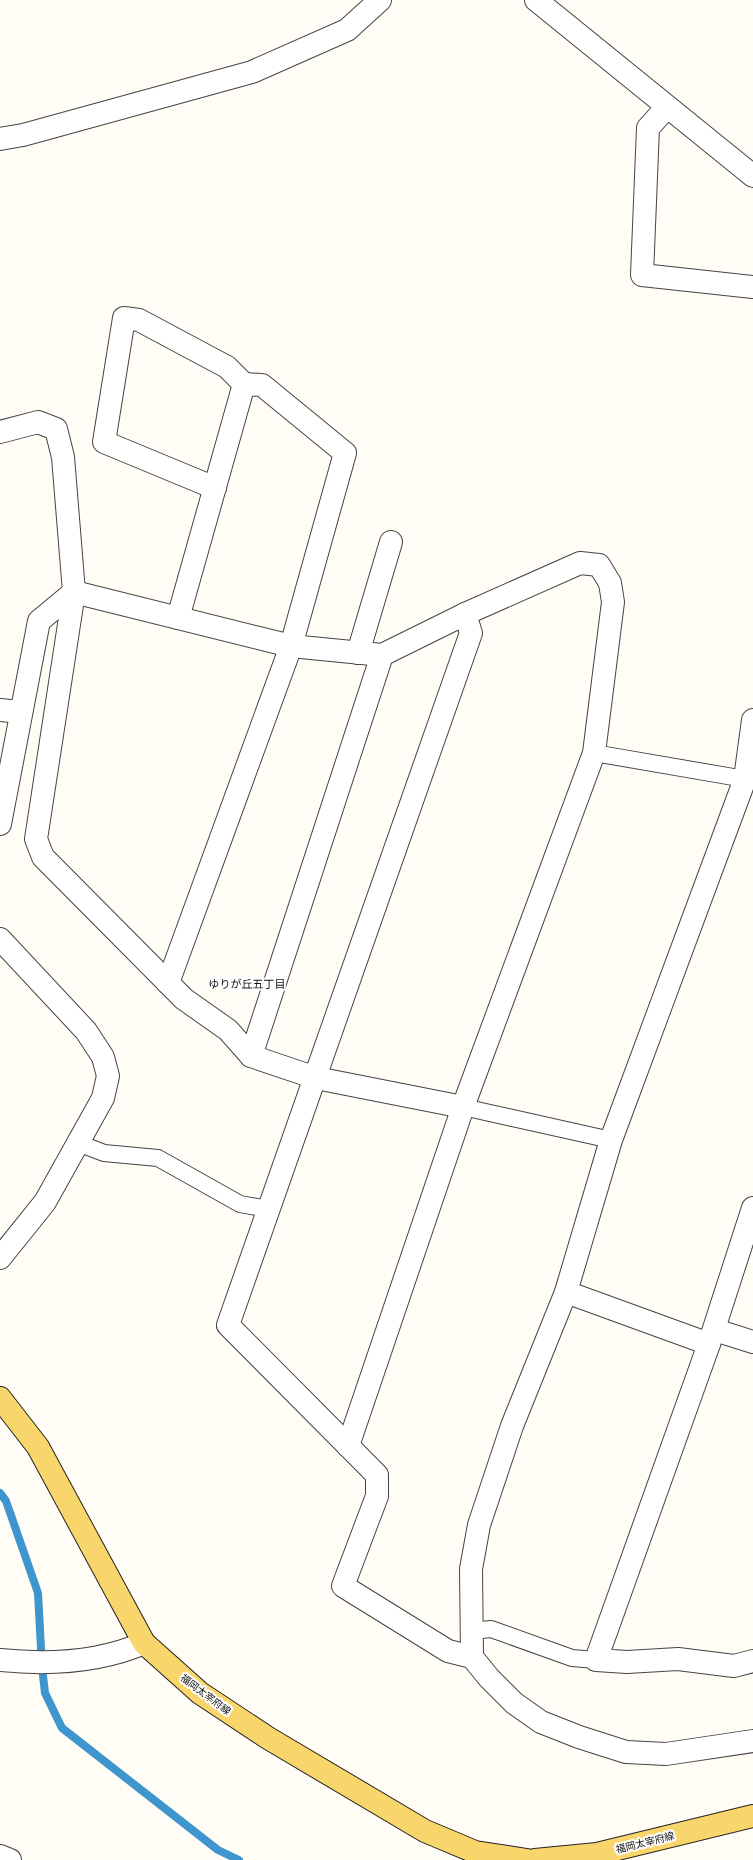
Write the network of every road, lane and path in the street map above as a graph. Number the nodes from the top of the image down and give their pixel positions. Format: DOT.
graph roads {
  1 [pos="380,0"];
  2 [pos="536,0"];
  3 [pos="667,107"];
  4 [pos="0,139"];
  5 [pos="753,176"];
  6 [pos="753,287"];
  7 [pos="244,384"];
  8 [pos="0,432"];
  9 [pos="215,488"];
  10 [pos="391,542"];
  11 [pos="74,592"];
  12 [pos="465,614"];
  13 [pos="178,618"];
  14 [pos="291,646"];
  15 [pos="358,653"];
  16 [pos="382,655"];
  17 [pos="0,710"];
  18 [pos="21,712"];
  19 [pos="753,720"];
  20 [pos="594,753"];
  21 [pos="745,779"];
  22 [pos="0,824"];
  23 [pos="0,939"];
  24 [pos="168,983"];
  25 [pos="251,1056"];
  26 [pos="316,1078"];
  27 [pos="463,1107"];
  28 [pos="611,1140"];
  29 [pos="78,1144"];
  30 [pos="753,1208"];
  31 [pos="269,1209"];
  32 [pos="0,1258"];
  33 [pos="566,1292"];
  34 [pos="712,1337"];
  35 [pos="753,1342"];
  36 [pos="0,1398"];
  37 [pos="348,1446"];
  38 [pos="472,1631"];
  39 [pos="144,1643"];
  40 [pos="472,1657"];
  41 [pos="0,1660"];
  42 [pos="596,1660"];
  43 [pos="753,1660"];
  44 [pos="753,1741"];
  45 [pos="753,1816"];
  46 [pos="0,1856"];
  47 [pos="10,1860"];
  48 [pos="528,1860"];
  49 [pos="535,1860"];
  1 -- 4 [label="street"];
  2 -- 3 [label="street"];
  3 -- 5 [label="street"];
  3 -- 6 [label="street"];
  7 -- 9 [label="street"];
  7 -- 9 [label="street"];
  7 -- 14 [label="street"];
  8 -- 11 [label="street"];
  9 -- 13 [label="street"];
  10 -- 15 [label="street"];
  11 -- 13 [label="street"];
  11 -- 18 [label="street"];
  11 -- 24 [label="street"];
  12 -- 16 [label="street"];
  12 -- 20 [label="street"];
  12 -- 26 [label="street"];
  13 -- 14 [label="street"];
  14 -- 15 [label="street"];
  14 -- 24 [label="street"];
  15 -- 16 [label="street"];
  16 -- 25 [label="street"];
  17 -- 18 [label="street"];
  18 -- 22 [label="street"];
  19 -- 21 [label="street"];
  20 -- 21 [label="lane"];
  20 -- 27 [label="street"];
  21 -- 28 [label="street"];
  23 -- 29 [label="street"];
  24 -- 25 [label="street"];
  25 -- 26 [label="street"];
  26 -- 27 [label="street"];
  26 -- 31 [label="street"];
  27 -- 28 [label="lane"];
  27 -- 37 [label="street"];
  28 -- 33 [label="street"];
  29 -- 31 [label="lane"];
  29 -- 32 [label="street"];
  30 -- 34 [label="street"];
  31 -- 37 [label="street"];
  33 -- 34 [label="street"];
  33 -- 38 [label="street"];
  34 -- 35 [label="street"];
  34 -- 42 [label="street"];
  36 -- 39 [label="main road, 福岡太宰府線"];
  37 -- 40 [label="street"];
  38 -- 40 [label="street"];
  38 -- 42 [label="lane"];
  39 -- 41 [label="street"];
  39 -- 48 [label="main road, 福岡太宰府線"];
  40 -- 44 [label="street"];
  42 -- 43 [label="street"];
  45 -- 49 [label="main road, 福岡太宰府線"];
  46 -- 47 [label="street"];
}
